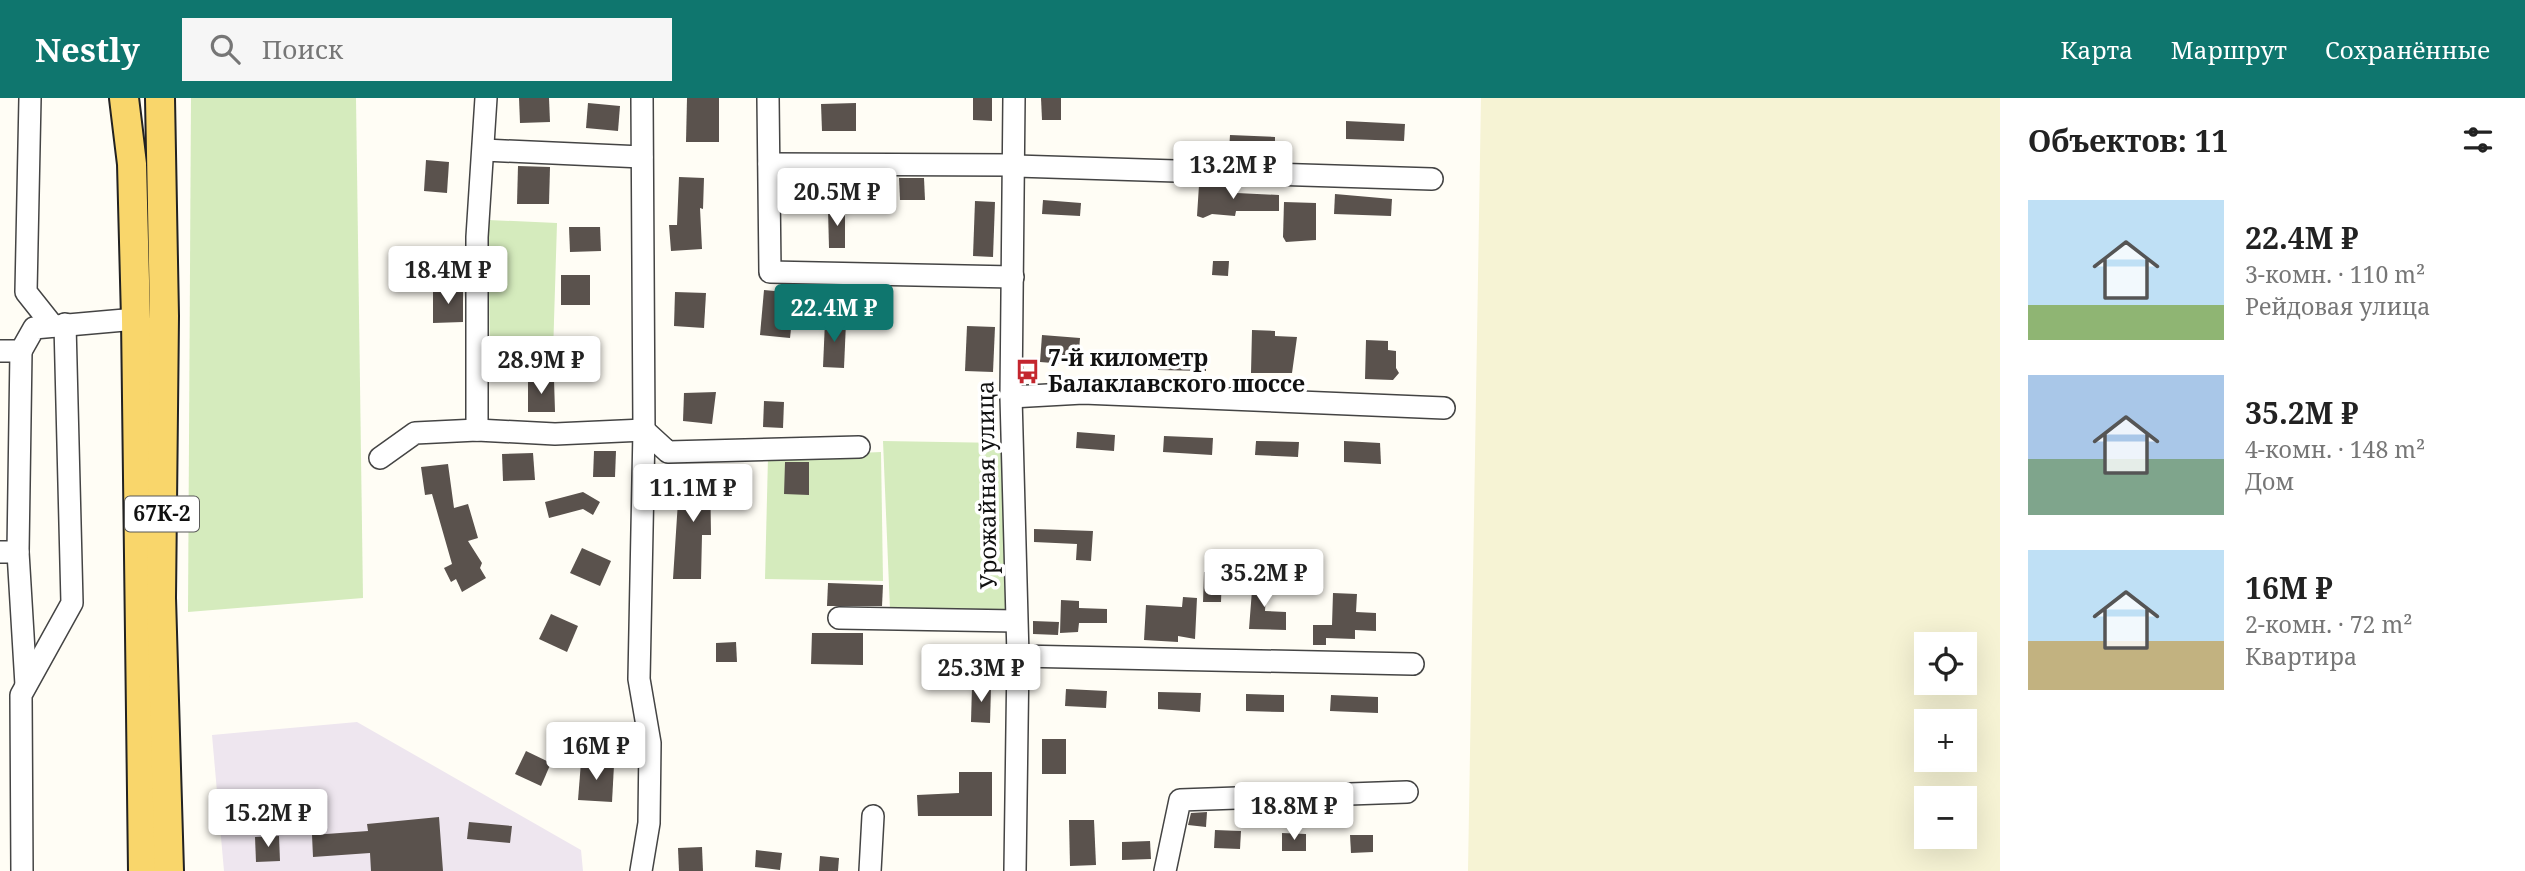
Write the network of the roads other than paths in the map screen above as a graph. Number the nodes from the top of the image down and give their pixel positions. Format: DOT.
graph roads {
  1 [pos="30,98"];
  2 [pos="124,98"];
  3 [pos="160,98"];
  4 [pos="486,98"];
  5 [pos="642,98"];
  6 [pos="768,98"];
  7 [pos="1014,98"];
  8 [pos="484,150"];
  9 [pos="642,157"];
  10 [pos="769,164"];
  11 [pos="1014,165"];
  12 [pos="1432,179"];
  13 [pos="1013,277"];
  14 [pos="136,318"];
  15 [pos="59,325"];
  16 [pos="10,351"];
  17 [pos="1011,397"];
  18 [pos="1444,408"];
  19 [pos="477,430"];
  20 [pos="644,430"];
  21 [pos="859,447"];
  22 [pos="380,458"];
  23 [pos="9,552"];
  24 [pos="839,618"];
  25 [pos="1016,621"];
  26 [pos="1018,656"];
  27 [pos="1413,664"];
  28 [pos="26,685"];
  29 [pos="1407,792"];
  30 [pos="873,816"];
  31 [pos="22,871"];
  32 [pos="143,871"];
  33 [pos="169,871"];
  34 [pos="642,871"];
  35 [pos="870,871"];
  36 [pos="1015,871"];
  37 [pos="1165,871"];
  1 -- 15 [label="street"];
  2 -- 14 [label="main road, 67К-2"];
  3 -- 33 [label="main road, 67К-2"];
  4 -- 8 [label="street"];
  5 -- 9 [label="street"];
  6 -- 10 [label="street"];
  7 -- 11 [label="street, Урожайная улица"];
  8 -- 9 [label="street"];
  8 -- 19 [label="street"];
  9 -- 20 [label="street"];
  10 -- 11 [label="street"];
  10 -- 13 [label="street"];
  11 -- 12 [label="street"];
  11 -- 13 [label="street, Урожайная улица"];
  13 -- 17 [label="street, Урожайная улица"];
  14 -- 15 [label="street"];
  14 -- 32 [label="main road, 67К-2"];
  15 -- 16 [label="street"];
  15 -- 28 [label="street"];
  16 -- 23 [label="street"];
  17 -- 18 [label="street"];
  17 -- 25 [label="street, Урожайная улица"];
  19 -- 20 [label="street"];
  19 -- 22 [label="street"];
  20 -- 21 [label="street"];
  20 -- 34 [label="street"];
  23 -- 28 [label="street"];
  24 -- 25 [label="street"];
  25 -- 26 [label="street, Урожайная улица"];
  26 -- 27 [label="street"];
  26 -- 36 [label="street, Урожайная улица"];
  28 -- 31 [label="street"];
  29 -- 37 [label="street"];
  30 -- 35 [label="street"];
}
